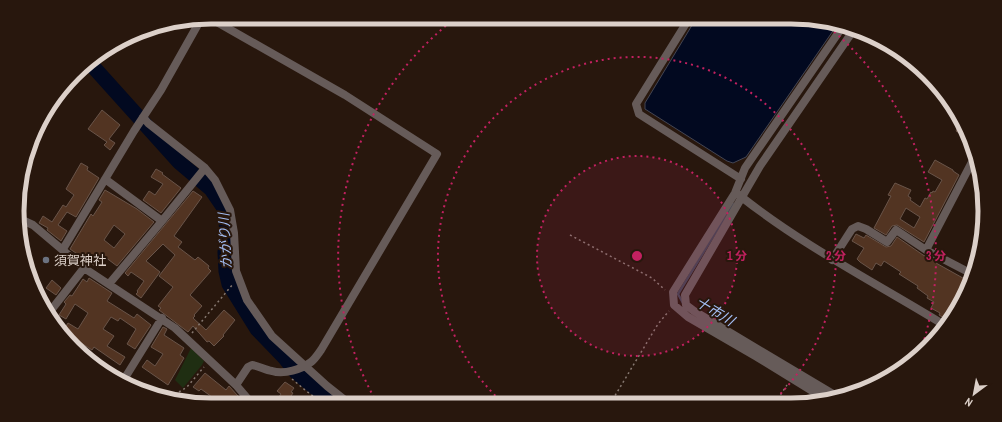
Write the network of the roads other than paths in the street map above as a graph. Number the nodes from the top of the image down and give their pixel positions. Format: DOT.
graph roads {
  1 [pos="198,24"];
  2 [pos="219,24"];
  3 [pos="686,24"];
  4 [pos="840,30"];
  5 [pos="850,34"];
  6 [pos="143,116"];
  7 [pos="972,162"];
  8 [pos="205,168"];
  9 [pos="105,179"];
  10 [pos="741,179"];
  11 [pos="735,193"];
  12 [pos="742,198"];
  13 [pos="162,221"];
  14 [pos="24,222"];
  15 [pos="63,249"];
  16 [pos="926,250"];
  17 [pos="832,260"];
  18 [pos="84,268"];
  19 [pos="968,272"];
  20 [pos="109,284"];
  21 [pos="52,309"];
  22 [pos="162,318"];
  23 [pos="941,323"];
  24 [pos="305,366"];
  25 [pos="126,378"];
  26 [pos="236,385"];
  27 [pos="832,393"];
  28 [pos="819,395"];
  29 [pos="247,398"];
  30 [pos="342,398"];
  1 -- 6 [label="street"];
  2 -- 24 [label="street"];
  3 -- 10 [label="street"];
  4 -- 10 [label="street"];
  5 -- 12 [label="street"];
  6 -- 8 [label="street"];
  6 -- 9 [label="street"];
  7 -- 16 [label="street"];
  8 -- 13 [label="street"];
  8 -- 24 [label="street"];
  9 -- 13 [label="street"];
  9 -- 15 [label="street"];
  10 -- 11 [label="street"];
  11 -- 12 [label="street"];
  11 -- 28 [label="street"];
  12 -- 17 [label="street"];
  12 -- 27 [label="street"];
  13 -- 20 [label="street"];
  14 -- 15 [label="street"];
  15 -- 18 [label="street"];
  16 -- 17 [label="street"];
  16 -- 19 [label="street"];
  17 -- 23 [label="street"];
  18 -- 20 [label="street"];
  18 -- 21 [label="street"];
  20 -- 22 [label="street"];
  22 -- 25 [label="street"];
  22 -- 26 [label="street"];
  24 -- 26 [label="street"];
  24 -- 30 [label="street"];
  26 -- 29 [label="street"];
}
